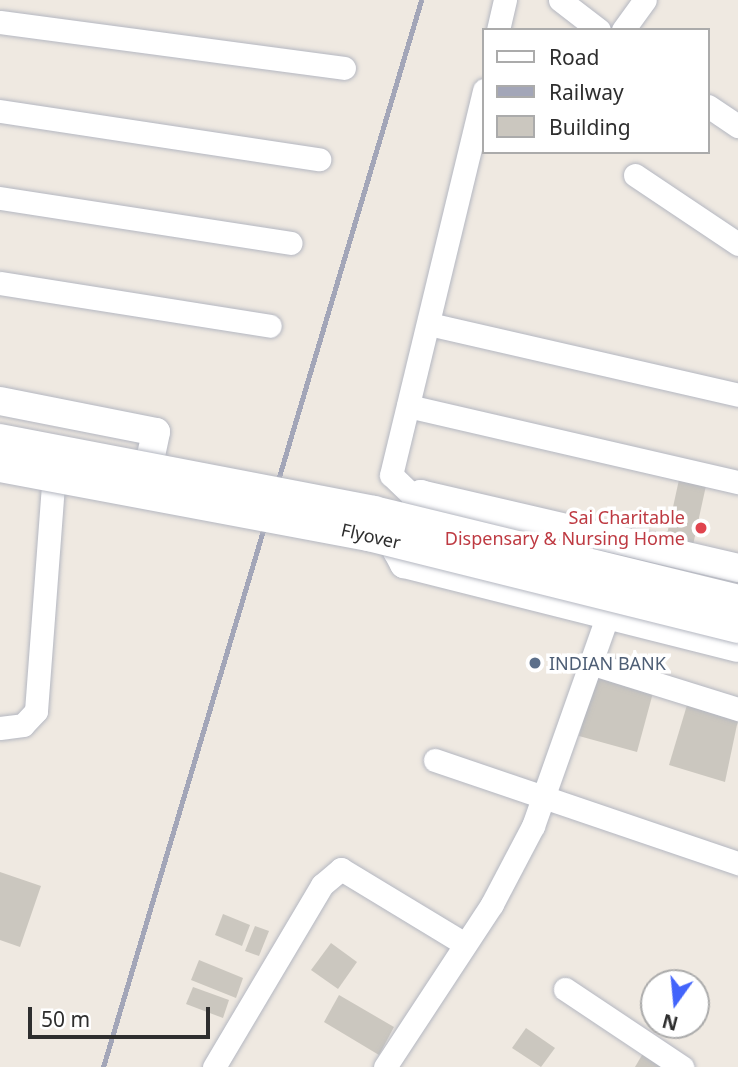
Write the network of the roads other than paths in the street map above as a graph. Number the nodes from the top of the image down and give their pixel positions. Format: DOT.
graph roads {
  1 [pos="505,0"];
  2 [pos="560,0"];
  3 [pos="645,0"];
  4 [pos="0,22"];
  5 [pos="498,28"];
  6 [pos="596,28"];
  7 [pos="624,28"];
  8 [pos="344,68"];
  9 [pos="482,99"];
  10 [pos="710,107"];
  11 [pos="0,111"];
  12 [pos="738,127"];
  13 [pos="319,159"];
  14 [pos="635,175"];
  15 [pos="0,198"];
  16 [pos="292,243"];
  17 [pos="738,244"];
  18 [pos="0,283"];
  19 [pos="429,324"];
  20 [pos="270,326"];
  21 [pos="738,395"];
  22 [pos="0,401"];
  23 [pos="408,406"];
  24 [pos="6,452"];
  25 [pos="738,482"];
  26 [pos="53,487"];
  27 [pos="415,498"];
  28 [pos="738,568"];
  29 [pos="738,594"];
  30 [pos="738,601"];
  31 [pos="608,614"];
  32 [pos="738,618"];
  33 [pos="738,627"];
  34 [pos="738,648"];
  35 [pos="590,663"];
  36 [pos="738,709"];
  37 [pos="0,728"];
  38 [pos="435,760"];
  39 [pos="544,799"];
  40 [pos="738,863"];
  41 [pos="465,944"];
  42 [pos="565,989"];
  43 [pos="214,1067"];
  44 [pos="385,1067"];
  45 [pos="682,1067"];
  1 -- 5 [label="street"];
  2 -- 6 [label="street"];
  3 -- 7 [label="street"];
  4 -- 8 [label="street"];
  9 -- 19 [label="street"];
  10 -- 12 [label="street"];
  11 -- 13 [label="street"];
  14 -- 17 [label="street"];
  15 -- 16 [label="street"];
  18 -- 20 [label="street"];
  19 -- 21 [label="street"];
  19 -- 23 [label="street"];
  22 -- 26 [label="street"];
  23 -- 25 [label="street"];
  23 -- 27 [label="street"];
  24 -- 26 [label="street"];
  24 -- 30 [label="main road, Flyover, bridge"];
  24 -- 33 [label="main road, Flyover, bridge"];
  26 -- 37 [label="street"];
  27 -- 28 [label="street"];
  27 -- 31 [label="street"];
  29 -- 32 [label="street"];
  31 -- 34 [label="street"];
  31 -- 35 [label="street"];
  35 -- 36 [label="street"];
  35 -- 39 [label="street"];
  38 -- 39 [label="street"];
  39 -- 40 [label="street"];
  39 -- 41 [label="street"];
  41 -- 43 [label="street"];
  41 -- 44 [label="street"];
  42 -- 45 [label="street"];
}
